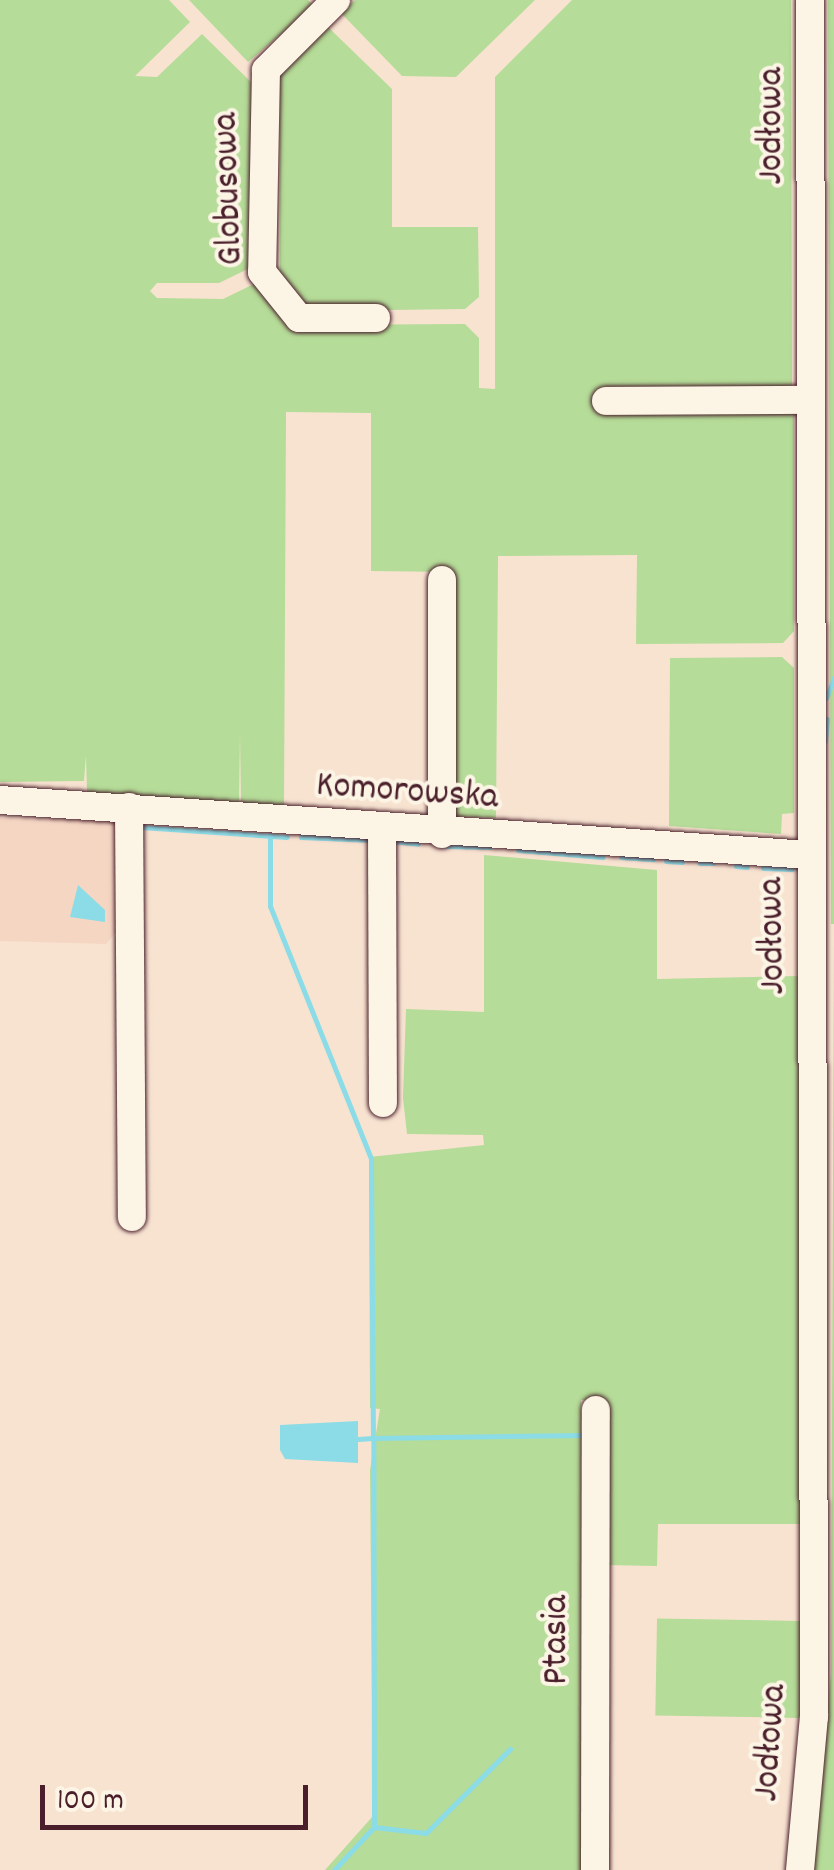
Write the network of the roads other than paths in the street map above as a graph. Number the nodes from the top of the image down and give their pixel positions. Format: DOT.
graph roads {
  1 [pos="336,0"];
  2 [pos="810,0"];
  3 [pos="376,318"];
  4 [pos="811,400"];
  5 [pos="606,401"];
  6 [pos="442,580"];
  7 [pos="0,800"];
  8 [pos="129,807"];
  9 [pos="382,830"];
  10 [pos="442,834"];
  11 [pos="809,855"];
  12 [pos="383,1103"];
  13 [pos="132,1218"];
  14 [pos="596,1410"];
  15 [pos="595,1870"];
  16 [pos="800,1870"];
  1 -- 3 [label="street, Globusowa"];
  2 -- 4 [label="street, Jodłowa"];
  4 -- 5 [label="street"];
  4 -- 11 [label="street, Jodłowa"];
  6 -- 10 [label="street"];
  7 -- 8 [label="street, Komorowska"];
  8 -- 9 [label="street, Komorowska"];
  8 -- 13 [label="street"];
  9 -- 10 [label="street, Komorowska"];
  9 -- 12 [label="street"];
  10 -- 11 [label="street, Komorowska"];
  11 -- 16 [label="street, Jodłowa"];
  14 -- 15 [label="street, Ptasia"];
}
